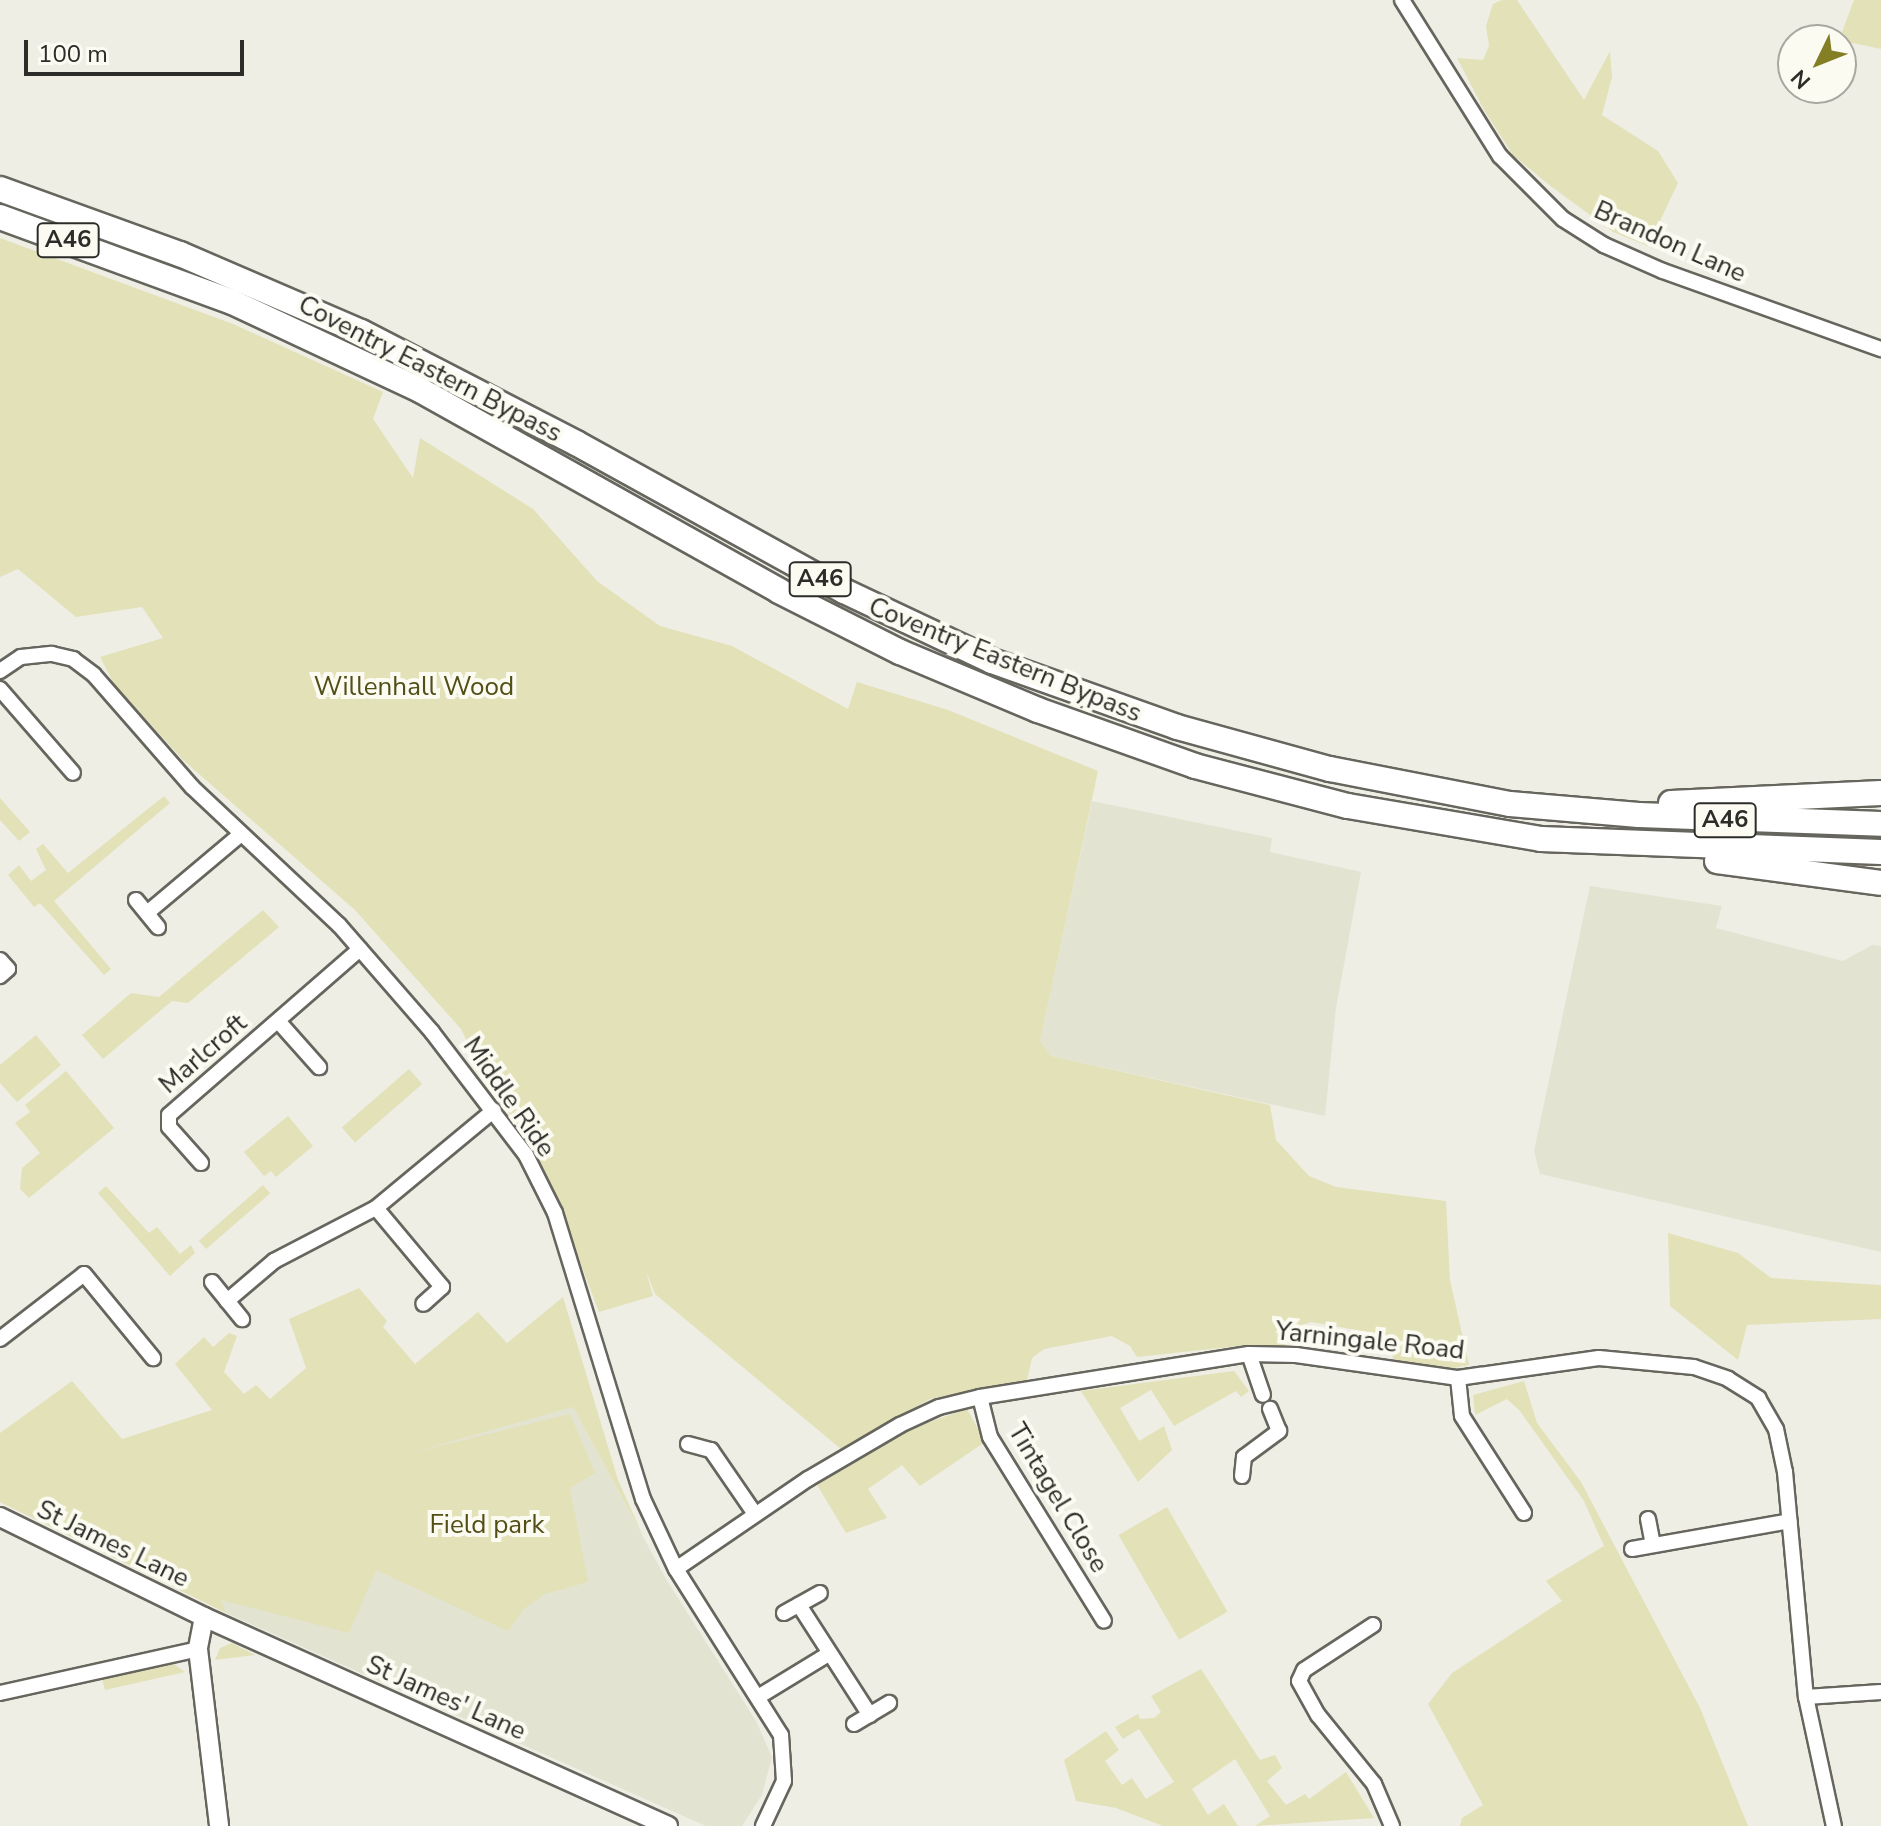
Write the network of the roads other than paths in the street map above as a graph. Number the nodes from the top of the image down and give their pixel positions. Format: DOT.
graph roads {
  1 [pos="1402,0"];
  2 [pos="0,189"];
  3 [pos="0,217"];
  4 [pos="1881,349"];
  5 [pos="0,671"];
  6 [pos="0,689"];
  7 [pos="73,773"];
  8 [pos="1881,793"];
  9 [pos="1569,808"];
  10 [pos="1881,824"];
  11 [pos="241,834"];
  12 [pos="1571,842"];
  13 [pos="1881,852"];
  14 [pos="1881,883"];
  15 [pos="136,900"];
  16 [pos="147,913"];
  17 [pos="158,927"];
  18 [pos="360,949"];
  19 [pos="0,960"];
  20 [pos="0,976"];
  21 [pos="278,1021"];
  22 [pos="319,1067"];
  23 [pos="494,1110"];
  24 [pos="201,1163"];
  25 [pos="376,1208"];
  26 [pos="212,1282"];
  27 [pos="227,1301"];
  28 [pos="423,1304"];
  29 [pos="242,1319"];
  30 [pos="0,1339"];
  31 [pos="1249,1354"];
  32 [pos="153,1358"];
  33 [pos="1458,1378"];
  34 [pos="1263,1395"];
  35 [pos="980,1397"];
  36 [pos="1270,1409"];
  37 [pos="688,1444"];
  38 [pos="1242,1476"];
  39 [pos="1524,1513"];
  40 [pos="755,1514"];
  41 [pos="0,1517"];
  42 [pos="1648,1519"];
  43 [pos="1790,1521"];
  44 [pos="1653,1544"];
  45 [pos="1632,1549"];
  46 [pos="676,1569"];
  47 [pos="820,1593"];
  48 [pos="799,1605"];
  49 [pos="784,1613"];
  50 [pos="204,1617"];
  51 [pos="1104,1621"];
  52 [pos="1373,1625"];
  53 [pos="198,1649"];
  54 [pos="830,1653"];
  55 [pos="1881,1692"];
  56 [pos="0,1693"];
  57 [pos="758,1697"];
  58 [pos="1806,1697"];
  59 [pos="889,1703"];
  60 [pos="870,1715"];
  61 [pos="854,1724"];
  62 [pos="213,1825"];
  63 [pos="668,1826"];
  64 [pos="763,1826"];
  65 [pos="1392,1826"];
  66 [pos="1834,1826"];
  1 -- 4 [label="street, Brandon Lane"];
  2 -- 9 [label="highway, Coventry Eastern Bypass / A46"];
  3 -- 12 [label="highway, Coventry Eastern Bypass / A46"];
  5 -- 11 [label="street, Middle Ride"];
  6 -- 7 [label="street"];
  8 -- 9 [label="highway"];
  9 -- 10 [label="highway, Coventry Eastern Bypass / A46"];
  11 -- 16 [label="street"];
  11 -- 18 [label="street, Middle Ride"];
  12 -- 13 [label="highway, Coventry Eastern Bypass / A46"];
  12 -- 14 [label="highway"];
  15 -- 16 [label="street"];
  16 -- 17 [label="street"];
  18 -- 21 [label="street, Marlcroft"];
  18 -- 23 [label="street, Middle Ride"];
  19 -- 20 [label="street"];
  21 -- 22 [label="street, Marlcroft"];
  21 -- 24 [label="street, Marlcroft"];
  23 -- 25 [label="street"];
  23 -- 46 [label="street, Middle Ride"];
  25 -- 27 [label="street"];
  25 -- 28 [label="street"];
  26 -- 27 [label="street"];
  27 -- 29 [label="street"];
  30 -- 32 [label="street"];
  31 -- 33 [label="street, Yarningale Road"];
  31 -- 34 [label="street"];
  31 -- 35 [label="street, Yarningale Road"];
  33 -- 39 [label="street"];
  33 -- 43 [label="street, Yarningale Road"];
  35 -- 40 [label="street, Yarningale Road"];
  35 -- 51 [label="street, Tintagel Close"];
  36 -- 38 [label="street"];
  37 -- 40 [label="street"];
  40 -- 46 [label="street, Yarningale Road"];
  41 -- 50 [label="street, St James Lane"];
  42 -- 44 [label="street"];
  43 -- 44 [label="street"];
  43 -- 58 [label="street, Yarningale Road"];
  44 -- 45 [label="street"];
  46 -- 57 [label="street, Middle Ride"];
  47 -- 48 [label="street"];
  48 -- 49 [label="street"];
  48 -- 54 [label="street"];
  50 -- 53 [label="street"];
  50 -- 63 [label="street, St James' Lane"];
  52 -- 65 [label="street"];
  53 -- 56 [label="street"];
  53 -- 62 [label="street"];
  54 -- 57 [label="street"];
  54 -- 60 [label="street"];
  55 -- 58 [label="street"];
  57 -- 64 [label="street, Middle Ride"];
  58 -- 66 [label="street, Yarningale Road"];
  59 -- 60 [label="street"];
  60 -- 61 [label="street"];
}
